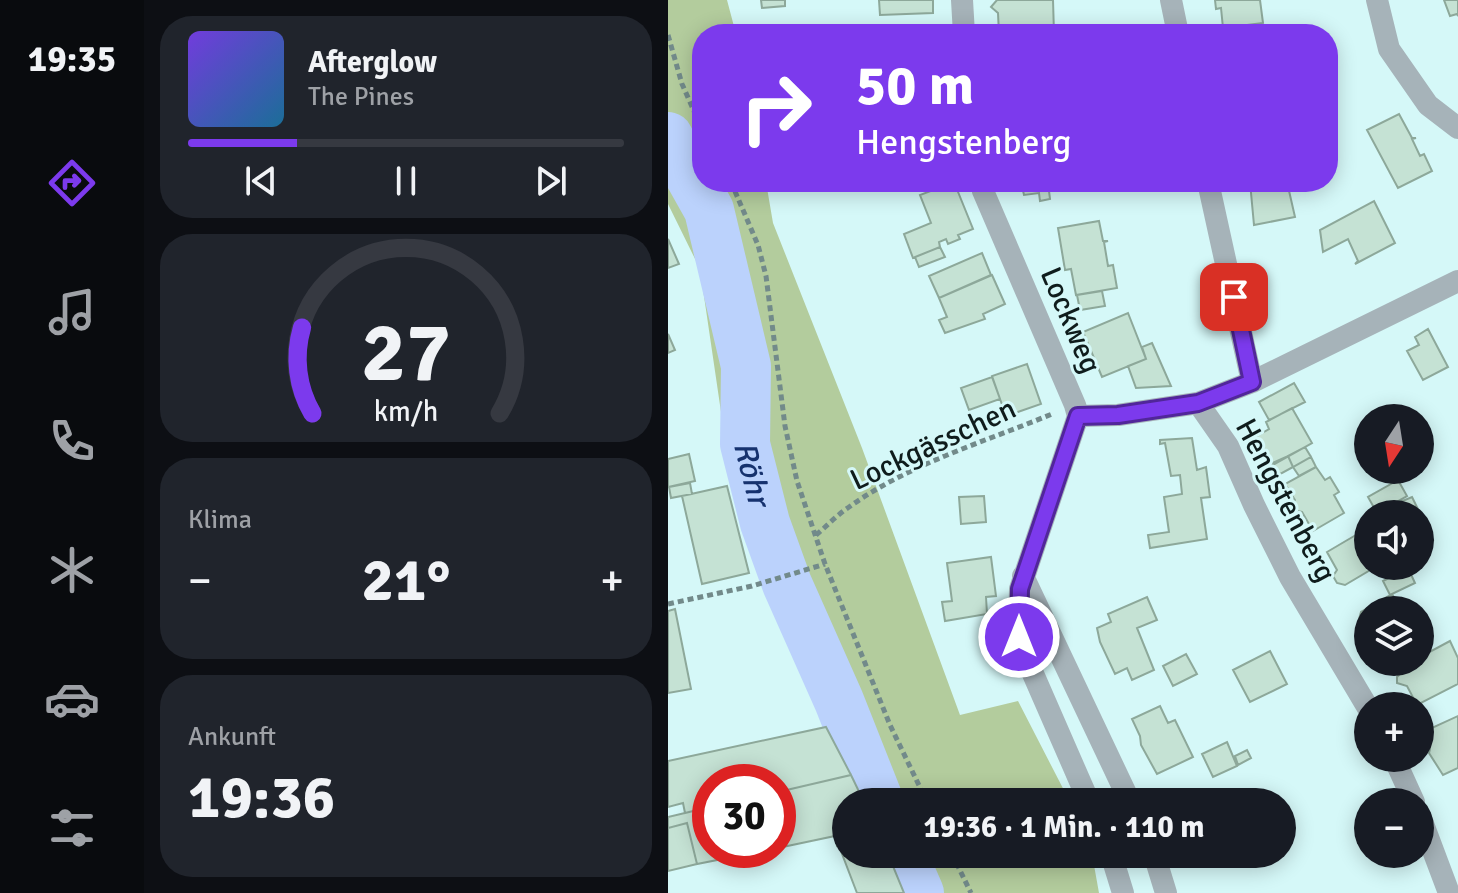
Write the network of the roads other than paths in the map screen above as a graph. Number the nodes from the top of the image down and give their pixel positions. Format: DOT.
graph roads {
  1 [pos="962,0"];
  2 [pos="1171,0"];
  3 [pos="1377,0"];
  4 [pos="963,24"];
  5 [pos="1176,24"];
  6 [pos="1458,128"];
  7 [pos="983,192"];
  8 [pos="1210,192"];
  9 [pos="1458,281"];
  10 [pos="1252,382"];
  11 [pos="1198,403"];
  12 [pos="1076,411"];
  13 [pos="1023,576"];
  14 [pos="1358,692"];
  15 [pos="1083,788"];
  16 [pos="1123,788"];
  17 [pos="1434,853"];
  18 [pos="1115,868"];
  19 [pos="1158,868"];
  20 [pos="1123,893"];
  21 [pos="1166,893"];
  22 [pos="1449,893"];
  1 -- 4 [label="street"];
  2 -- 5 [label="street"];
  3 -- 6 [label="street"];
  7 -- 12 [label="street, Lockweg"];
  8 -- 10 [label="street"];
  9 -- 10 [label="street, Hengstenberg"];
  10 -- 11 [label="street, Hengstenberg"];
  11 -- 12 [label="street, Hengstenberg"];
  11 -- 14 [label="street, Hengstenberg"];
  12 -- 13 [label="street, Lockweg"];
  13 -- 15 [label="street, Lockweg"];
  13 -- 16 [label="street"];
  17 -- 22 [label="street"];
  18 -- 20 [label="street"];
  19 -- 21 [label="street"];
}
